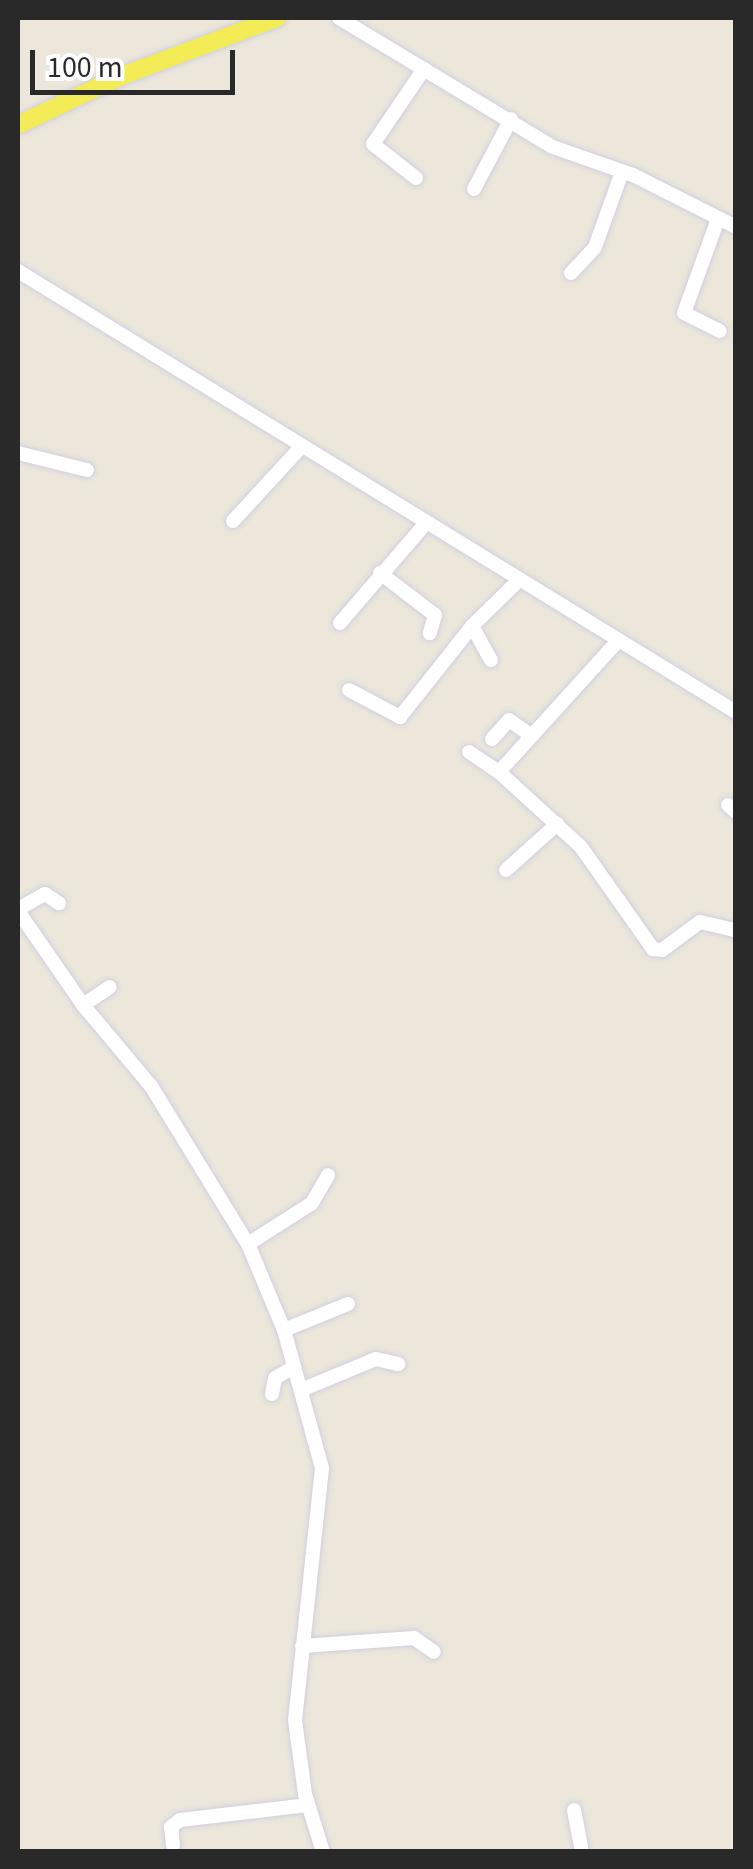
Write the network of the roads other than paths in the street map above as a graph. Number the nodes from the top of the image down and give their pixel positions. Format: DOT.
graph roads {
  1 [pos="276,18"];
  2 [pos="340,18"];
  3 [pos="424,69"];
  4 [pos="511,118"];
  5 [pos="18,125"];
  6 [pos="622,172"];
  7 [pos="416,178"];
  8 [pos="474,189"];
  9 [pos="718,219"];
  10 [pos="736,226"];
  11 [pos="18,271"];
  12 [pos="571,273"];
  13 [pos="720,331"];
  14 [pos="301,447"];
  15 [pos="18,453"];
  16 [pos="87,470"];
  17 [pos="232,521"];
  18 [pos="426,523"];
  19 [pos="380,573"];
  20 [pos="518,581"];
  21 [pos="340,623"];
  22 [pos="472,626"];
  23 [pos="430,633"];
  24 [pos="616,643"];
  25 [pos="490,660"];
  26 [pos="349,690"];
  27 [pos="736,712"];
  28 [pos="529,734"];
  29 [pos="492,739"];
  30 [pos="469,752"];
  31 [pos="498,772"];
  32 [pos="557,824"];
  33 [pos="506,870"];
  34 [pos="59,903"];
  35 [pos="18,910"];
  36 [pos="736,930"];
  37 [pos="110,987"];
  38 [pos="83,1005"];
  39 [pos="328,1175"];
  40 [pos="248,1244"];
  41 [pos="348,1304"];
  42 [pos="284,1330"];
  43 [pos="398,1364"];
  44 [pos="294,1367"];
  45 [pos="301,1390"];
  46 [pos="272,1394"];
  47 [pos="302,1646"];
  48 [pos="434,1652"];
  49 [pos="308,1806"];
  50 [pos="574,1810"];
  51 [pos="172,1845"];
  52 [pos="323,1852"];
  53 [pos="582,1852"];
  1 -- 5 [label="main road"];
  2 -- 3 [label="street"];
  3 -- 4 [label="street"];
  3 -- 7 [label="street"];
  4 -- 6 [label="street"];
  4 -- 8 [label="street"];
  6 -- 9 [label="street"];
  6 -- 12 [label="street"];
  9 -- 10 [label="street"];
  9 -- 13 [label="street"];
  11 -- 14 [label="street"];
  14 -- 17 [label="street"];
  14 -- 18 [label="street"];
  15 -- 16 [label="street"];
  18 -- 19 [label="street"];
  18 -- 20 [label="street"];
  19 -- 21 [label="street"];
  19 -- 23 [label="street"];
  20 -- 22 [label="street"];
  20 -- 24 [label="street"];
  22 -- 25 [label="street"];
  22 -- 26 [label="street"];
  24 -- 27 [label="street"];
  24 -- 28 [label="street"];
  28 -- 29 [label="street"];
  28 -- 31 [label="street"];
  30 -- 31 [label="street"];
  31 -- 32 [label="street"];
  32 -- 33 [label="street"];
  32 -- 36 [label="street"];
  34 -- 35 [label="street"];
  35 -- 38 [label="street"];
  37 -- 38 [label="street"];
  38 -- 40 [label="street"];
  39 -- 40 [label="street"];
  40 -- 42 [label="street"];
  41 -- 42 [label="street"];
  42 -- 44 [label="street"];
  43 -- 45 [label="street"];
  44 -- 45 [label="street"];
  44 -- 46 [label="street"];
  45 -- 47 [label="street"];
  47 -- 48 [label="street"];
  47 -- 49 [label="street"];
  49 -- 51 [label="street"];
  49 -- 52 [label="street"];
  50 -- 53 [label="street"];
}
